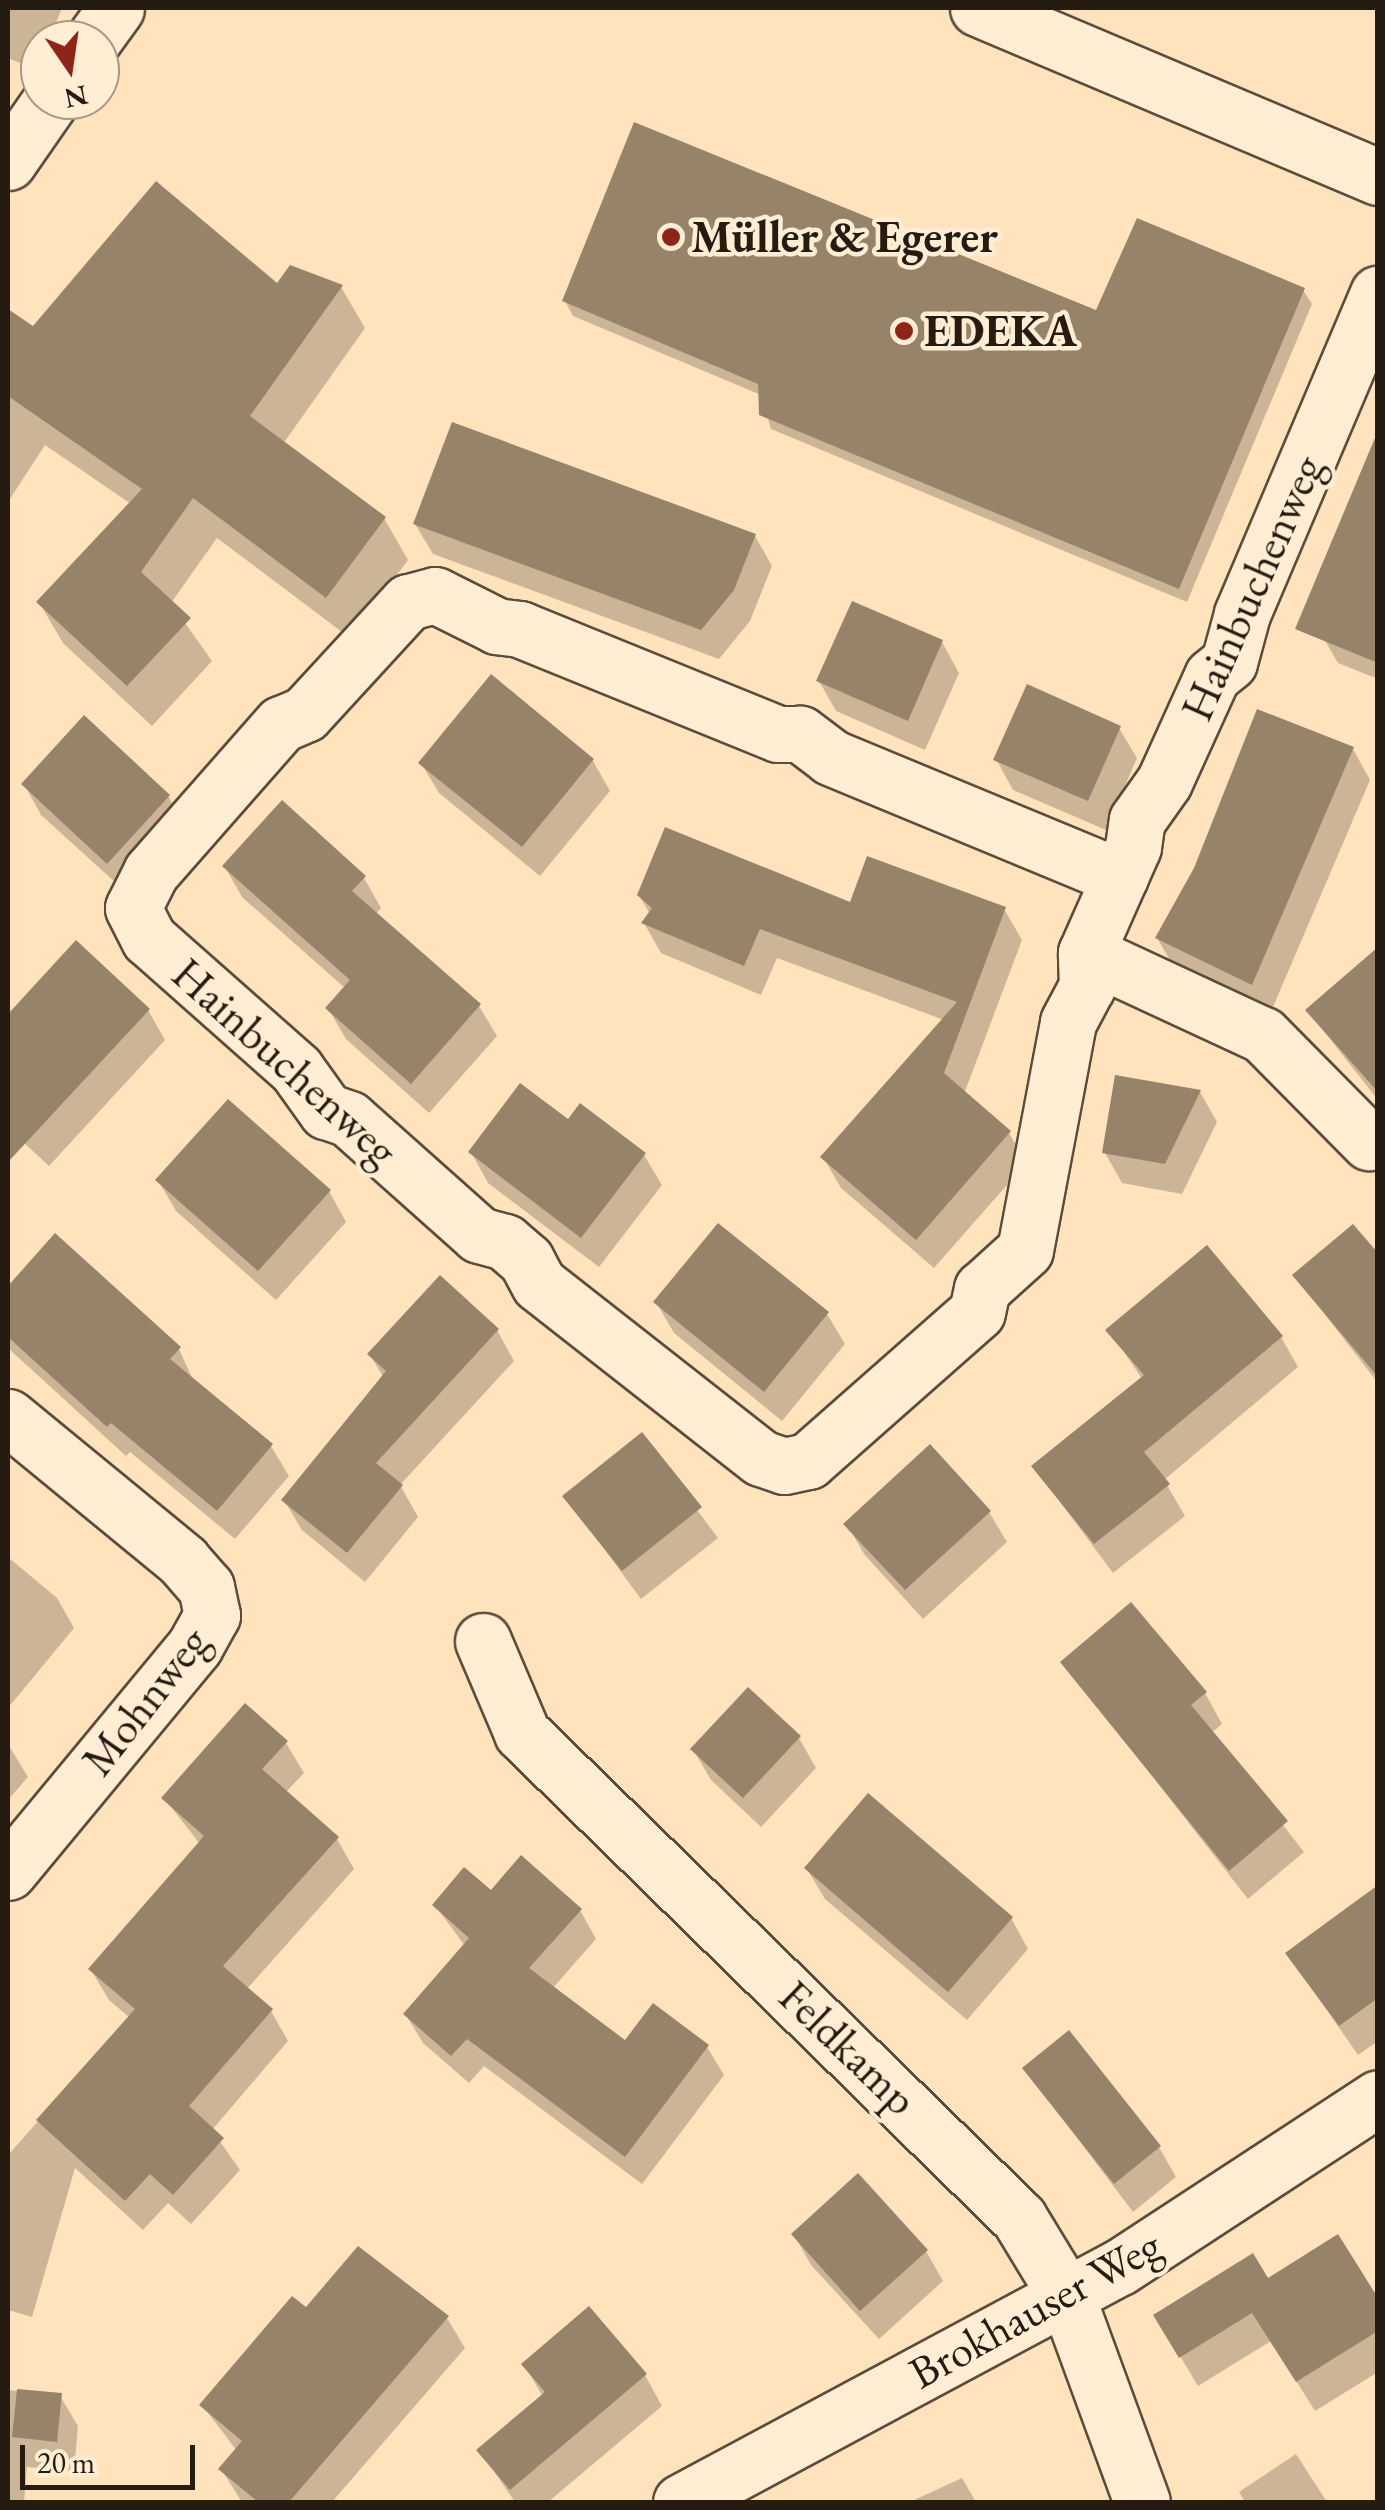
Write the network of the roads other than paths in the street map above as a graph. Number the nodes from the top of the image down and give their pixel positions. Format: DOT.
graph roads {
  1 [pos="978,8"];
  2 [pos="37,120"];
  3 [pos="8,162"];
  4 [pos="1378,177"];
  5 [pos="1378,294"];
  6 [pos="1120,877"];
  7 [pos="1086,953"];
  8 [pos="1370,1142"];
  9 [pos="8,1416"];
  10 [pos="483,1641"];
  11 [pos="8,1872"];
  12 [pos="1378,2098"];
  13 [pos="1067,2297"];
  14 [pos="681,2502"];
  15 [pos="1142,2502"];
  1 -- 4 [label="street"];
  2 -- 3 [label="street"];
  5 -- 6 [label="street, Hainbuchenweg"];
  6 -- 7 [label="street, Hainbuchenweg"];
  6 -- 7 [label="street, Hainbuchenweg"];
  7 -- 8 [label="street"];
  9 -- 11 [label="street, Mohnweg"];
  10 -- 13 [label="street, Feldkamp"];
  12 -- 13 [label="street, Brokhauser Weg"];
  13 -- 14 [label="street, Brokhauser Weg"];
  13 -- 15 [label="street, Feldkamp"];
}
